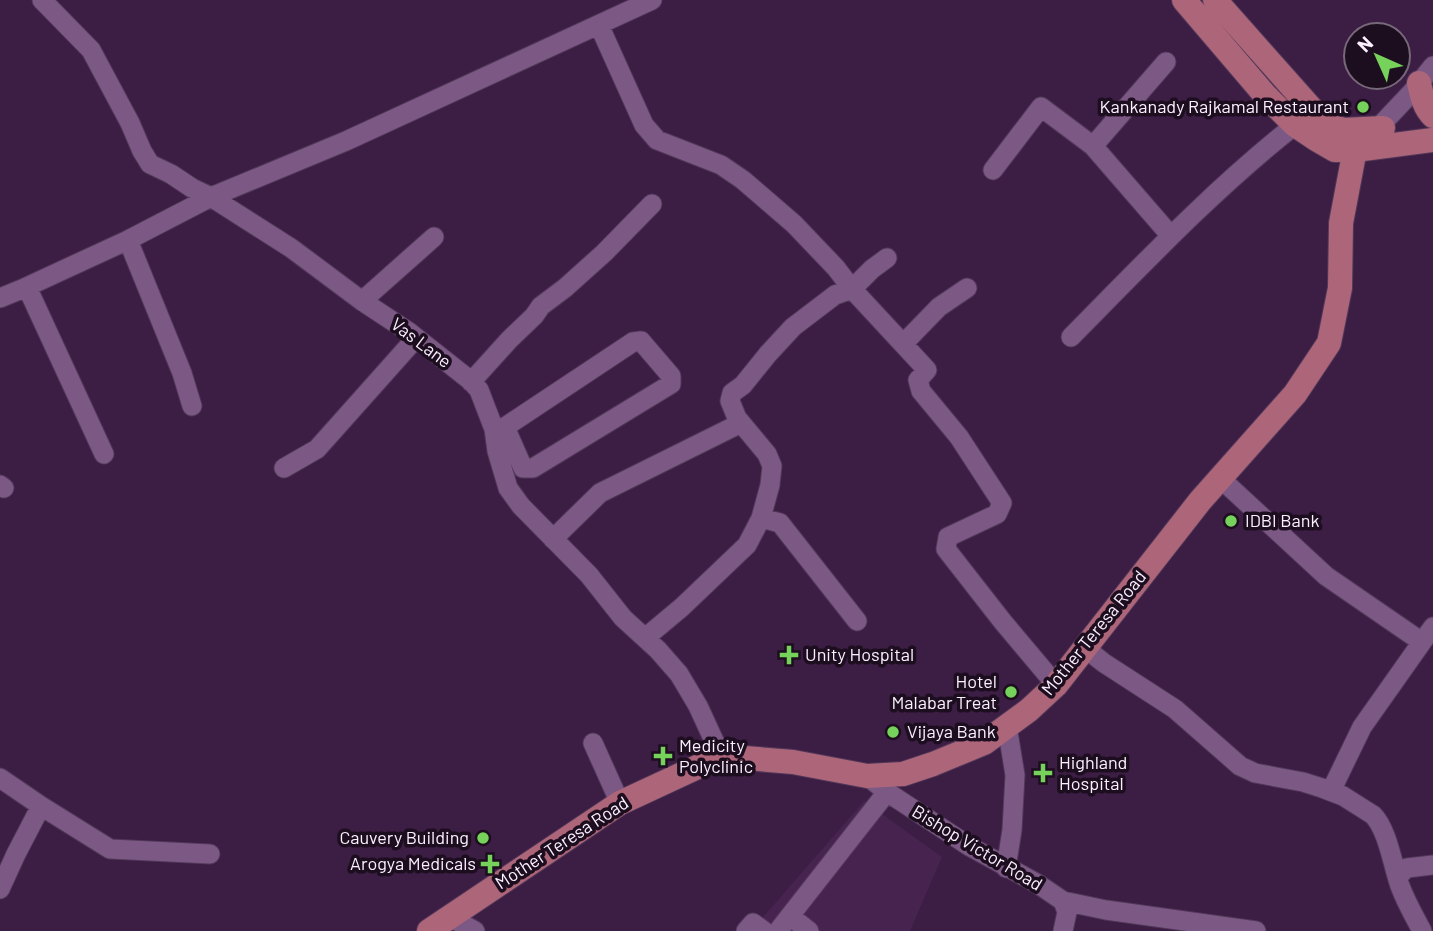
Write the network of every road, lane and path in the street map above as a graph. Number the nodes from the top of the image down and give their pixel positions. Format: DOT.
graph roads {
  1 [pos="42,0"];
  2 [pos="652,0"];
  3 [pos="1184,0"];
  4 [pos="1215,0"];
  5 [pos="599,25"];
  6 [pos="1166,62"];
  7 [pos="1426,75"];
  8 [pos="1433,116"];
  9 [pos="1295,125"];
  10 [pos="1433,125"];
  11 [pos="1378,128"];
  12 [pos="1433,140"];
  13 [pos="1093,146"];
  14 [pos="1355,149"];
  15 [pos="993,170"];
  16 [pos="211,197"];
  17 [pos="652,204"];
  18 [pos="1171,236"];
  19 [pos="434,237"];
  20 [pos="128,240"];
  21 [pos="887,258"];
  22 [pos="27,287"];
  23 [pos="967,288"];
  24 [pos="852,289"];
  25 [pos="0,298"];
  26 [pos="362,301"];
  27 [pos="1071,337"];
  28 [pos="416,338"];
  29 [pos="903,344"];
  30 [pos="471,382"];
  31 [pos="192,406"];
  32 [pos="741,423"];
  33 [pos="499,428"];
  34 [pos="104,454"];
  35 [pos="284,468"];
  36 [pos="1220,478"];
  37 [pos="761,518"];
  38 [pos="553,539"];
  39 [pos="857,621"];
  40 [pos="1428,635"];
  41 [pos="645,638"];
  42 [pos="1085,648"];
  43 [pos="1056,685"];
  44 [pos="1007,726"];
  45 [pos="593,743"];
  46 [pos="721,756"];
  47 [pos="867,776"];
  48 [pos="0,778"];
  49 [pos="1331,791"];
  50 [pos="887,792"];
  51 [pos="620,803"];
  52 [pos="41,806"];
  53 [pos="211,854"];
  54 [pos="1433,864"];
  55 [pos="1006,868"];
  56 [pos="1397,877"];
  57 [pos="0,889"];
  58 [pos="1063,901"];
  59 [pos="450,917"];
  60 [pos="784,923"];
  61 [pos="429,931"];
  62 [pos="475,931"];
  63 [pos="746,931"];
  64 [pos="764,931"];
  65 [pos="809,931"];
  66 [pos="1063,931"];
  67 [pos="1256,931"];
  68 [pos="1422,931"];
  1 -- 16 [label="street, Vas Lane"];
  2 -- 5 [label="street"];
  3 -- 9 [label="main road"];
  4 -- 11 [label="main road"];
  5 -- 16 [label="street"];
  5 -- 24 [label="street"];
  6 -- 13 [label="street"];
  7 -- 8 [label="main road"];
  7 -- 11 [label="street"];
  9 -- 14 [label="main road"];
  9 -- 18 [label="street"];
  10 -- 11 [label="main road"];
  11 -- 14 [label="main road"];
  12 -- 14 [label="main road"];
  13 -- 15 [label="street"];
  13 -- 18 [label="street"];
  14 -- 36 [label="main road, Mother Teresa Road"];
  16 -- 20 [label="street"];
  16 -- 26 [label="street, Vas Lane"];
  17 -- 30 [label="street"];
  18 -- 27 [label="street"];
  19 -- 26 [label="street"];
  20 -- 22 [label="street"];
  20 -- 31 [label="street"];
  21 -- 24 [label="street"];
  22 -- 25 [label="street"];
  22 -- 34 [label="street"];
  23 -- 29 [label="street"];
  24 -- 29 [label="street"];
  24 -- 32 [label="street"];
  26 -- 28 [label="street, Vas Lane"];
  28 -- 30 [label="street, Vas Lane"];
  28 -- 35 [label="street"];
  29 -- 43 [label="street"];
  30 -- 33 [label="street, Vas Lane"];
  32 -- 37 [label="street"];
  32 -- 38 [label="street"];
  33 -- 33 [label="street"];
  33 -- 38 [label="street, Vas Lane"];
  36 -- 40 [label="street"];
  36 -- 42 [label="main road, Mother Teresa Road"];
  37 -- 39 [label="street"];
  37 -- 41 [label="street"];
  38 -- 41 [label="street, Vas Lane"];
  40 -- 49 [label="street"];
  41 -- 46 [label="street, Vas Lane"];
  42 -- 43 [label="main road, Mother Teresa Road"];
  42 -- 49 [label="street"];
  43 -- 44 [label="main road, Mother Teresa Road"];
  44 -- 47 [label="main road, Mother Teresa Road"];
  44 -- 55 [label="street"];
  45 -- 51 [label="street"];
  46 -- 47 [label="main road, Mother Teresa Road"];
  46 -- 51 [label="main road, Mother Teresa Road"];
  47 -- 50 [label="street, Bishop Victor Road"];
  48 -- 52 [label="street"];
  49 -- 56 [label="street"];
  50 -- 55 [label="street, Bishop Victor Road"];
  50 -- 60 [label="street"];
  51 -- 59 [label="main road, Mother Teresa Road"];
  52 -- 53 [label="street"];
  52 -- 57 [label="street"];
  54 -- 56 [label="street"];
  55 -- 58 [label="street, Bishop Victor Road"];
  56 -- 68 [label="street"];
  58 -- 66 [label="street"];
  58 -- 67 [label="street"];
  59 -- 61 [label="main road, Mother Teresa Road"];
  59 -- 62 [label="street"];
  60 -- 65 [label="street"];
  63 -- 64 [label="street"];
}
